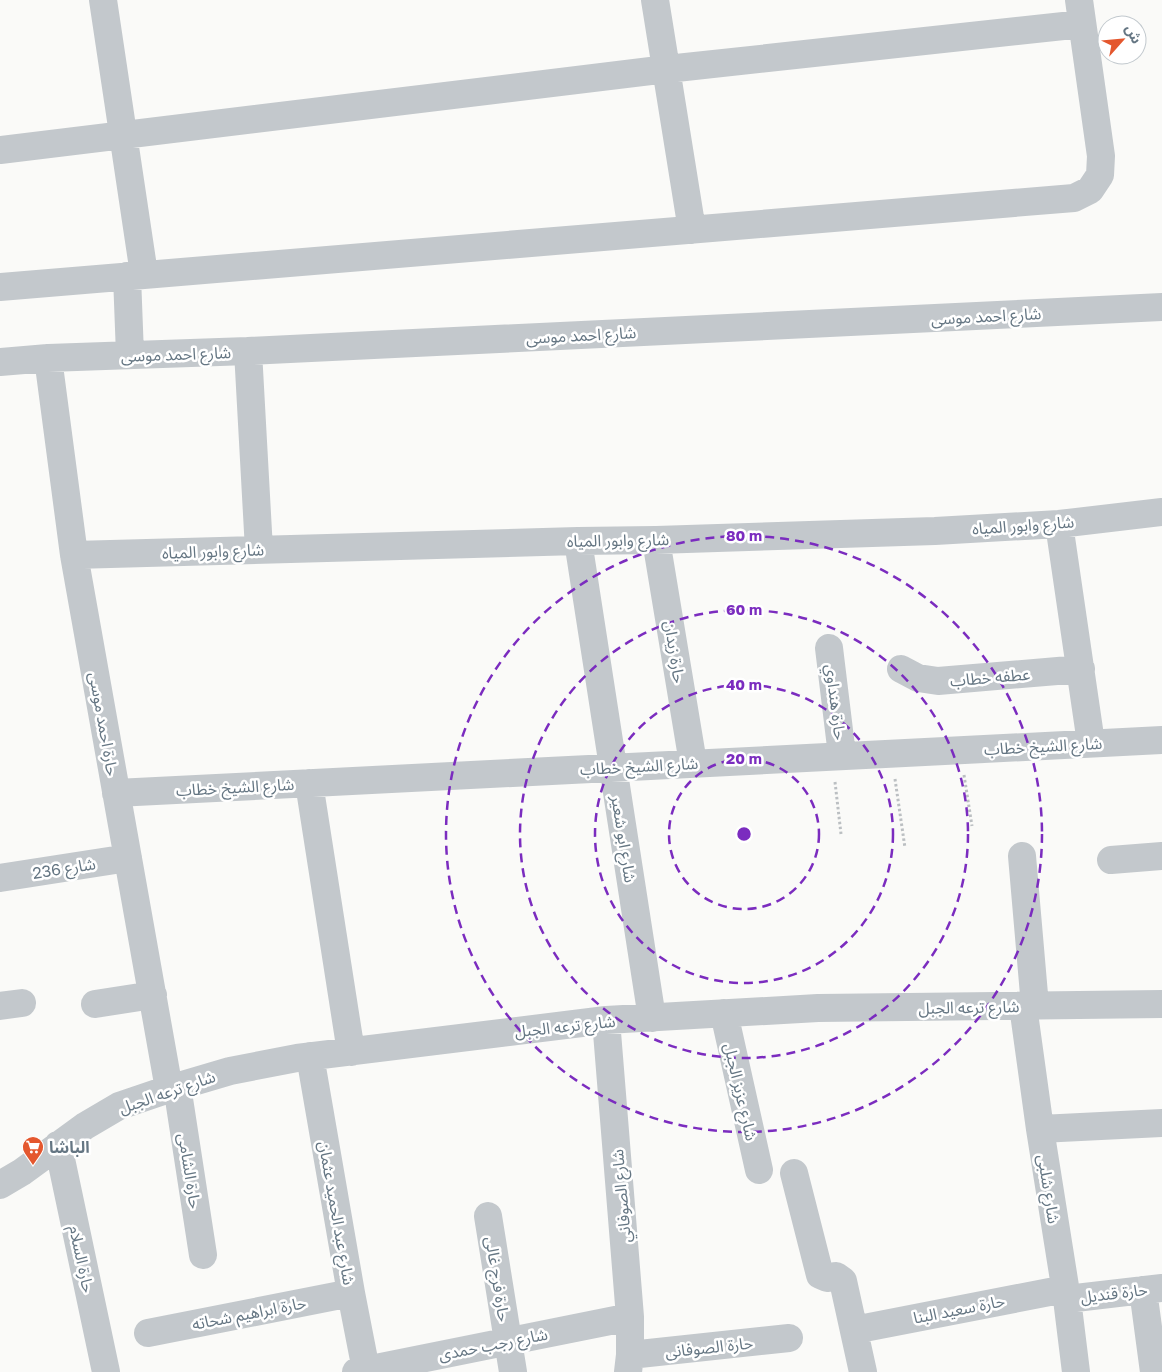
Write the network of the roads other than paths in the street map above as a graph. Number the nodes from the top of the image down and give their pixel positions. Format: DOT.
graph roads {
  1 [pos="103,0"];
  2 [pos="655,0"];
  3 [pos="1080,12"];
  4 [pos="666,69"];
  5 [pos="123,135"];
  6 [pos="0,150"];
  7 [pos="692,230"];
  8 [pos="135,275"];
  9 [pos="0,286"];
  10 [pos="1162,307"];
  11 [pos="248,351"];
  12 [pos="217,352"];
  13 [pos="130,355"];
  14 [pos="48,358"];
  15 [pos="0,362"];
  16 [pos="196,372"];
  17 [pos="1162,512"];
  18 [pos="1059,524"];
  19 [pos="656,540"];
  20 [pos="578,541"];
  21 [pos="259,550"];
  22 [pos="74,555"];
  23 [pos="829,648"];
  24 [pos="1081,669"];
  25 [pos="901,670"];
  26 [pos="1162,740"];
  27 [pos="1091,743"];
  28 [pos="837,756"];
  29 [pos="693,763"];
  30 [pos="613,768"];
  31 [pos="309,783"];
  32 [pos="116,793"];
  33 [pos="1022,856"];
  34 [pos="1162,856"];
  35 [pos="128,858"];
  36 [pos="1111,860"];
  37 [pos="0,878"];
  38 [pos="153,995"];
  39 [pos="95,1004"];
  40 [pos="1162,1004"];
  41 [pos="1029,1006"];
  42 [pos="724,1014"];
  43 [pos="652,1018"];
  44 [pos="606,1020"];
  45 [pos="351,1052"];
  46 [pos="310,1056"];
  47 [pos="173,1088"];
  48 [pos="1162,1123"];
  49 [pos="1040,1129"];
  50 [pos="58,1145"];
  51 [pos="759,1170"];
  52 [pos="794,1173"];
  53 [pos="0,1185"];
  54 [pos="488,1216"];
  55 [pos="203,1255"];
  56 [pos="1152,1289"];
  57 [pos="351,1293"];
  58 [pos="1066,1294"];
  59 [pos="630,1316"];
  60 [pos="854,1330"];
  61 [pos="148,1333"];
  62 [pos="789,1338"];
  63 [pos="508,1341"];
  64 [pos="629,1363"];
  65 [pos="361,1371"];
  66 [pos="106,1372"];
  67 [pos="513,1372"];
  68 [pos="863,1372"];
  69 [pos="1076,1372"];
  70 [pos="1154,1372"];
  1 -- 5 [label="street"];
  2 -- 4 [label="street"];
  3 -- 4 [label="street"];
  3 -- 7 [label="street"];
  4 -- 5 [label="street"];
  4 -- 7 [label="street"];
  5 -- 6 [label="street"];
  5 -- 8 [label="street"];
  7 -- 8 [label="street"];
  8 -- 9 [label="street"];
  8 -- 13 [label="street"];
  10 -- 11 [label="street, شارع احمد موسى"];
  11 -- 12 [label="street, شارع احمد موسى"];
  11 -- 21 [label="street"];
  12 -- 13 [label="street, شارع احمد موسى"];
  12 -- 16 [label="street"];
  13 -- 14 [label="street, شارع احمد موسى"];
  14 -- 15 [label="street, شارع احمد موسى"];
  14 -- 22 [label="street, حارة احمد موسى"];
  17 -- 18 [label="street, شارع وابور المياه"];
  18 -- 19 [label="street, شارع وابور المياه"];
  18 -- 24 [label="street"];
  19 -- 20 [label="street, شارع وابور المياه"];
  19 -- 29 [label="street, حارة زيدان"];
  20 -- 21 [label="street, شارع وابور المياه"];
  20 -- 30 [label="street, شارع ابو شعير"];
  21 -- 22 [label="street, شارع وابور المياه"];
  22 -- 32 [label="street, حارة احمد موسى"];
  23 -- 28 [label="street, حارة هنداوي"];
  24 -- 25 [label="street, عطفه خطاب"];
  24 -- 27 [label="street"];
  26 -- 27 [label="street, شارع الشيخ خطاب"];
  27 -- 28 [label="street, شارع الشيخ خطاب"];
  28 -- 29 [label="street, شارع الشيخ خطاب"];
  29 -- 30 [label="street, شارع الشيخ خطاب"];
  30 -- 31 [label="street, شارع الشيخ خطاب"];
  30 -- 43 [label="street, شارع ابو شعير"];
  31 -- 32 [label="street, شارع الشيخ خطاب"];
  31 -- 45 [label="street"];
  32 -- 35 [label="street, حارة احمد موسى"];
  33 -- 41 [label="street, شارع شلبى"];
  34 -- 36 [label="street"];
  35 -- 37 [label="street, شارع 236"];
  35 -- 38 [label="street, حارة احمد موسى"];
  38 -- 39 [label="street"];
  38 -- 47 [label="street, حارة احمد موسى"];
  40 -- 41 [label="street, شارع ترعه الجبل"];
  41 -- 42 [label="street, شارع ترعه الجبل"];
  41 -- 49 [label="street, شارع شلبى"];
  42 -- 43 [label="street, شارع ترعه الجبل"];
  42 -- 51 [label="street, شارع عزيز الجبل"];
  43 -- 44 [label="street, شارع ترعه الجبل"];
  44 -- 45 [label="street, شارع ترعه الجبل"];
  44 -- 59 [label="street, شارع الصوفاني"];
  45 -- 46 [label="street, شارع ترعه الجبل"];
  46 -- 47 [label="street, شارع ترعه الجبل"];
  46 -- 57 [label="street, شارع عبد الحميد عثمان"];
  47 -- 50 [label="street, شارع ترعه الجبل"];
  47 -- 55 [label="street, حارة الشامى"];
  48 -- 49 [label="street"];
  49 -- 58 [label="street, شارع شلبى"];
  50 -- 53 [label="street, شارع ترعه الجبل"];
  50 -- 66 [label="street, حارة السلام"];
  52 -- 60 [label="street"];
  54 -- 63 [label="street, حارة فرج غالى"];
  56 -- 58 [label="street, حارة قنديل"];
  56 -- 70 [label="street"];
  57 -- 61 [label="street, حارة ابراهيم شحاته"];
  57 -- 65 [label="street, شارع عبد الحميد عثمان"];
  58 -- 60 [label="street, حارة سعيد البنا"];
  58 -- 69 [label="street, شارع شلبى"];
  59 -- 63 [label="street, شارع رجب حمدى"];
  59 -- 64 [label="street, شارع الصوفاني"];
  60 -- 68 [label="street"];
  62 -- 64 [label="street, حارة الصوفانى"];
  63 -- 65 [label="street, شارع رجب حمدى"];
  63 -- 67 [label="street, حارة فرج غالى"];
}
